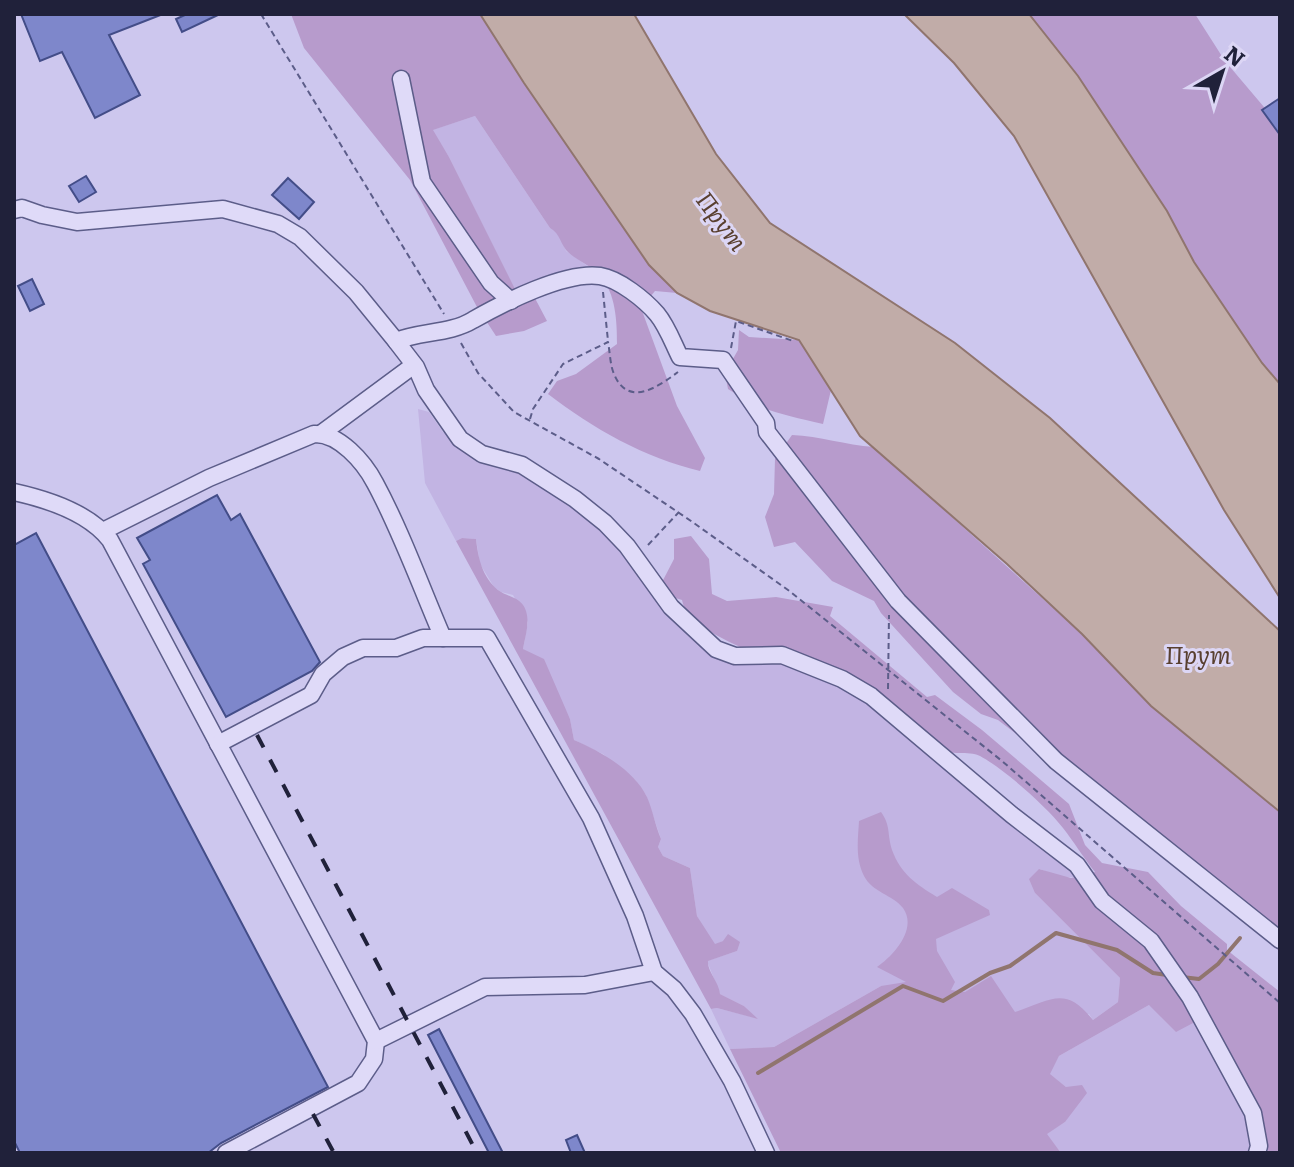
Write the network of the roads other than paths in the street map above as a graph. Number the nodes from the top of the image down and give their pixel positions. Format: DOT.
graph roads {
  1 [pos="401,79"];
  2 [pos="14,210"];
  3 [pos="511,301"];
  4 [pos="396,341"];
  5 [pos="414,365"];
  6 [pos="322,433"];
  7 [pos="14,492"];
  8 [pos="103,531"];
  9 [pos="443,638"];
  10 [pos="218,744"];
  11 [pos="1280,940"];
  12 [pos="654,972"];
  13 [pos="376,1041"];
  14 [pos="226,1153"];
  15 [pos="766,1153"];
  16 [pos="1257,1153"];
  1 -- 3 [label="street"];
  2 -- 4 [label="street"];
  3 -- 4 [label="street"];
  3 -- 11 [label="street"];
  4 -- 5 [label="street"];
  5 -- 6 [label="street"];
  5 -- 16 [label="street"];
  6 -- 8 [label="street"];
  6 -- 9 [label="street"];
  7 -- 8 [label="street"];
  8 -- 10 [label="street"];
  9 -- 10 [label="street"];
  9 -- 12 [label="street"];
  10 -- 13 [label="street"];
  12 -- 13 [label="street"];
  12 -- 15 [label="street"];
  13 -- 14 [label="street"];
}
